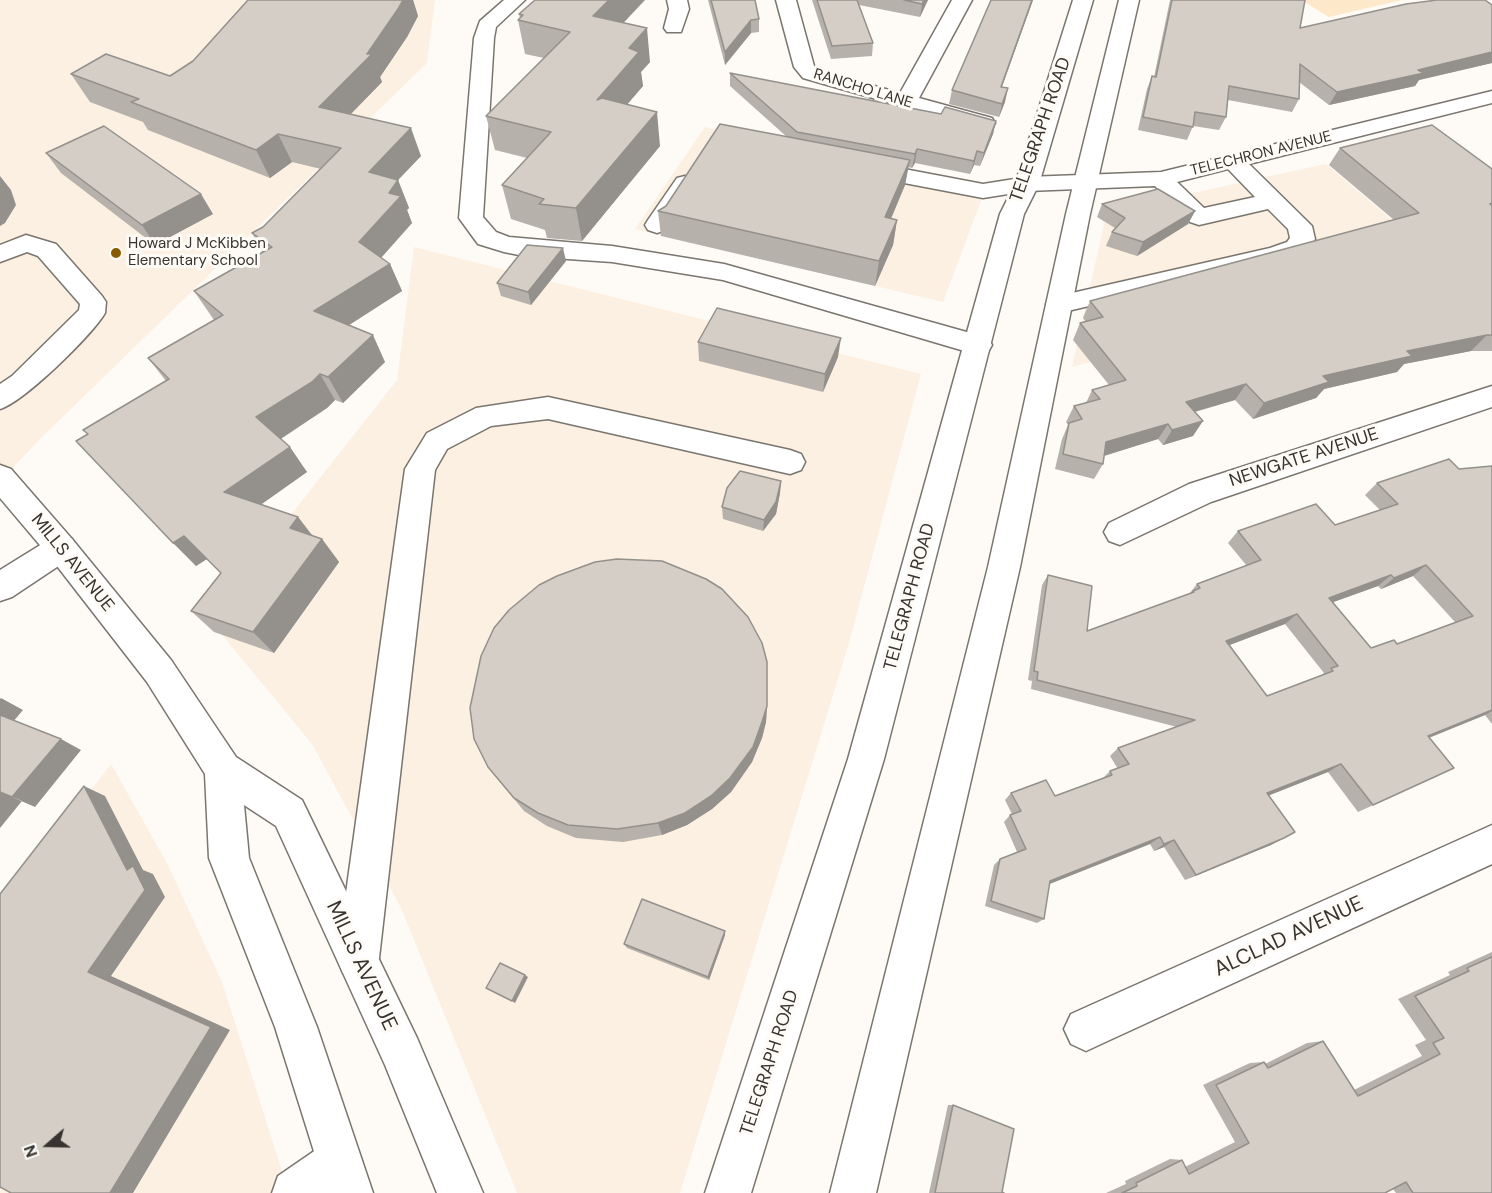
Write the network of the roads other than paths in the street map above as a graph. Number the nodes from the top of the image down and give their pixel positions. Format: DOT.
graph roads {
  1 [pos="515,0"];
  2 [pos="677,0"];
  3 [pos="786,0"];
  4 [pos="962,0"];
  5 [pos="1083,0"];
  6 [pos="1129,0"];
  7 [pos="674,28"];
  8 [pos="1492,97"];
  9 [pos="906,102"];
  10 [pos="992,125"];
  11 [pos="1233,162"];
  12 [pos="843,164"];
  13 [pos="695,167"];
  14 [pos="1161,179"];
  15 [pos="1086,183"];
  16 [pos="1027,184"];
  17 [pos="1273,200"];
  18 [pos="657,225"];
  19 [pos="0,254"];
  20 [pos="1059,304"];
  21 [pos="978,345"];
  22 [pos="1492,396"];
  23 [pos="0,399"];
  24 [pos="790,462"];
  25 [pos="0,477"];
  26 [pos="1120,532"];
  27 [pos="61,548"];
  28 [pos="0,587"];
  29 [pos="223,770"];
  30 [pos="1492,844"];
  31 [pos="358,958"];
  32 [pos="1086,1029"];
  33 [pos="344,1177"];
  34 [pos="295,1193"];
  35 [pos="460,1193"];
  36 [pos="728,1193"];
  37 [pos="853,1193"];
  1 -- 21 [label="main road"];
  2 -- 7 [label="main road"];
  3 -- 9 [label="main road, RANCHO LANE"];
  4 -- 9 [label="main road"];
  5 -- 16 [label="main road, TELEGRAPH ROAD"];
  6 -- 15 [label="main road"];
  8 -- 11 [label="main road, TELECHRON AVENUE"];
  9 -- 10 [label="main road, RANCHO LANE"];
  11 -- 14 [label="main road, TELECHRON AVENUE"];
  11 -- 17 [label="main road"];
  12 -- 16 [label="main road, TELECHRON AVENUE"];
  13 -- 18 [label="main road"];
  14 -- 15 [label="main road, TELECHRON AVENUE"];
  14 -- 17 [label="main road"];
  15 -- 16 [label="main road, TELECHRON AVENUE"];
  15 -- 20 [label="main road"];
  16 -- 21 [label="main road, TELEGRAPH ROAD"];
  17 -- 20 [label="main road"];
  19 -- 23 [label="main road"];
  20 -- 37 [label="main road"];
  21 -- 36 [label="main road, TELEGRAPH ROAD"];
  22 -- 26 [label="main road, NEWGATE AVENUE"];
  24 -- 31 [label="main road"];
  25 -- 27 [label="main road, MILLS AVENUE"];
  27 -- 28 [label="main road"];
  27 -- 29 [label="main road, MILLS AVENUE"];
  29 -- 31 [label="main road, MILLS AVENUE"];
  29 -- 33 [label="main road, MILLS AVENUE"];
  30 -- 32 [label="main road, ALCLAD AVENUE"];
  31 -- 35 [label="main road, MILLS AVENUE"];
  33 -- 34 [label="main road"];
}
